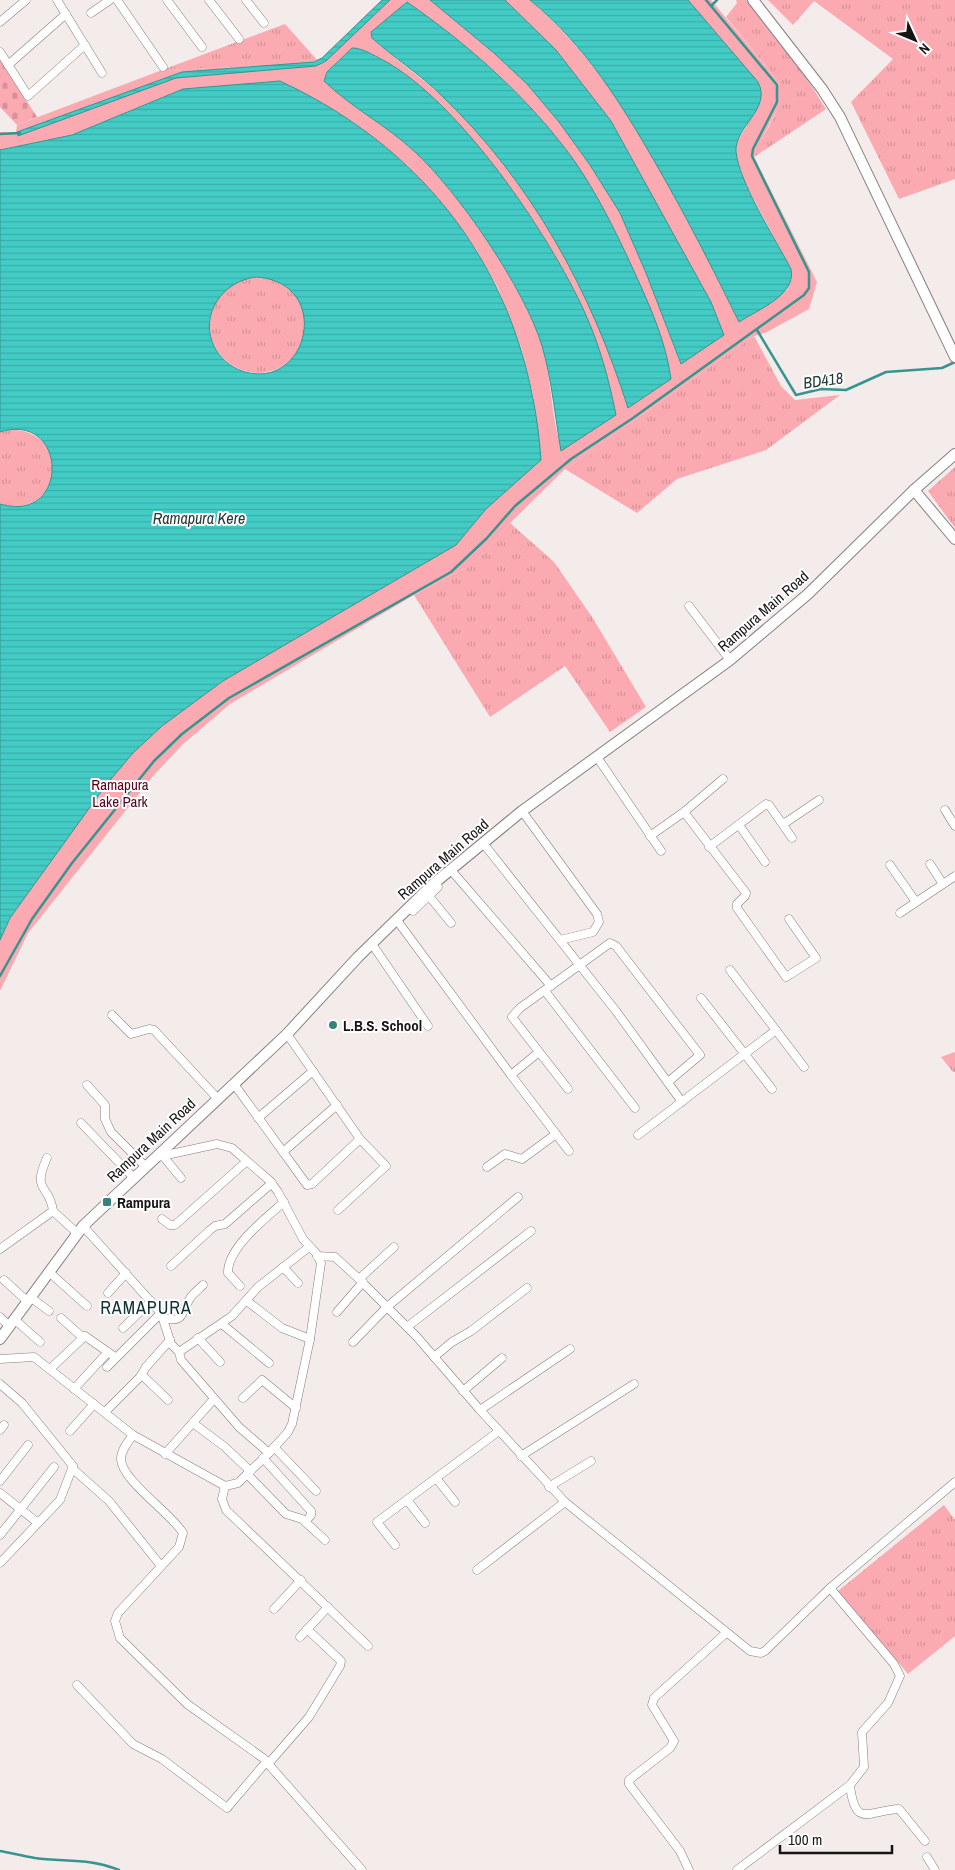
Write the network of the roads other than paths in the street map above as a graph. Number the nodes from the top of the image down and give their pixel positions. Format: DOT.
graph roads {
  1 [pos="26,0"];
  2 [pos="57,0"];
  3 [pos="110,0"];
  4 [pos="116,0"];
  5 [pos="167,0"];
  6 [pos="209,0"];
  7 [pos="246,0"];
  8 [pos="753,0"];
  9 [pos="91,13"];
  10 [pos="66,14"];
  11 [pos="0,22"];
  12 [pos="264,24"];
  13 [pos="239,39"];
  14 [pos="85,46"];
  15 [pos="202,47"];
  16 [pos="0,52"];
  17 [pos="8,65"];
  18 [pos="163,67"];
  19 [pos="102,73"];
  20 [pos="955,357"];
  21 [pos="955,454"];
  22 [pos="914,490"];
  23 [pos="955,539"];
  24 [pos="689,606"];
  25 [pos="730,660"];
  26 [pos="597,757"];
  27 [pos="723,779"];
  28 [pos="819,800"];
  29 [pos="945,810"];
  30 [pos="522,811"];
  31 [pos="684,812"];
  32 [pos="781,822"];
  33 [pos="739,825"];
  34 [pos="955,826"];
  35 [pos="650,836"];
  36 [pos="792,838"];
  37 [pos="483,843"];
  38 [pos="710,847"];
  39 [pos="661,851"];
  40 [pos="765,862"];
  41 [pos="930,864"];
  42 [pos="890,865"];
  43 [pos="451,870"];
  44 [pos="955,876"];
  45 [pos="436,882"];
  46 [pos="943,884"];
  47 [pos="429,896"];
  48 [pos="916,902"];
  49 [pos="409,907"];
  50 [pos="900,913"];
  51 [pos="396,919"];
  52 [pos="789,919"];
  53 [pos="451,923"];
  54 [pos="560,940"];
  55 [pos="372,944"];
  56 [pos="579,964"];
  57 [pos="730,970"];
  58 [pos="548,988"];
  59 [pos="701,998"];
  60 [pos="112,1015"];
  61 [pos="428,1026"];
  62 [pos="776,1030"];
  63 [pos="287,1034"];
  64 [pos="539,1052"];
  65 [pos="744,1054"];
  66 [pos="804,1067"];
  67 [pos="312,1071"];
  68 [pos="511,1075"];
  69 [pos="668,1082"];
  70 [pos="234,1084"];
  71 [pos="87,1085"];
  72 [pos="568,1089"];
  73 [pos="772,1090"];
  74 [pos="218,1098"];
  75 [pos="682,1102"];
  76 [pos="337,1105"];
  77 [pos="635,1108"];
  78 [pos="258,1118"];
  79 [pos="81,1123"];
  80 [pos="556,1134"];
  81 [pos="638,1135"];
  82 [pos="360,1139"];
  83 [pos="569,1151"];
  84 [pos="283,1152"];
  85 [pos="158,1157"];
  86 [pos="47,1158"];
  87 [pos="247,1161"];
  88 [pos="145,1166"];
  89 [pos="487,1167"];
  90 [pos="133,1177"];
  91 [pos="182,1178"];
  92 [pos="272,1183"];
  93 [pos="518,1197"];
  94 [pos="284,1202"];
  95 [pos="338,1210"];
  96 [pos="52,1211"];
  97 [pos="162,1219"];
  98 [pos="80,1229"];
  99 [pos="530,1231"];
  100 [pos="309,1247"];
  101 [pos="394,1247"];
  102 [pos="0,1248"];
  103 [pos="317,1256"];
  104 [pos="171,1266"];
  105 [pos="283,1267"];
  106 [pos="49,1272"];
  107 [pos="126,1273"];
  108 [pos="4,1280"];
  109 [pos="361,1281"];
  110 [pos="298,1283"];
  111 [pos="203,1285"];
  112 [pos="240,1286"];
  113 [pos="528,1288"];
  114 [pos="108,1293"];
  115 [pos="29,1299"];
  116 [pos="151,1301"];
  117 [pos="247,1301"];
  118 [pos="88,1306"];
  119 [pos="387,1307"];
  120 [pos="48,1311"];
  121 [pos="337,1312"];
  122 [pos="163,1315"];
  123 [pos="0,1317"];
  124 [pos="61,1318"];
  125 [pos="12,1322"];
  126 [pos="222,1324"];
  127 [pos="408,1327"];
  128 [pos="123,1328"];
  129 [pos="82,1337"];
  130 [pos="198,1338"];
  131 [pos="0,1339"];
  132 [pos="310,1339"];
  133 [pos="170,1340"];
  134 [pos="40,1342"];
  135 [pos="353,1342"];
  136 [pos="570,1349"];
  137 [pos="108,1352"];
  138 [pos="179,1352"];
  139 [pos="434,1356"];
  140 [pos="115,1358"];
  141 [pos="502,1358"];
  142 [pos="0,1359"];
  143 [pos="220,1362"];
  144 [pos="269,1363"];
  145 [pos="106,1367"];
  146 [pos="50,1369"];
  147 [pos="142,1375"];
  148 [pos="0,1384"];
  149 [pos="634,1384"];
  150 [pos="74,1388"];
  151 [pos="463,1391"];
  152 [pos="243,1398"];
  153 [pos="214,1399"];
  154 [pos="168,1400"];
  155 [pos="94,1404"];
  156 [pos="296,1408"];
  157 [pos="480,1410"];
  158 [pos="105,1412"];
  159 [pos="193,1423"];
  160 [pos="70,1431"];
  161 [pos="499,1432"];
  162 [pos="133,1435"];
  163 [pos="28,1445"];
  164 [pos="269,1453"];
  165 [pos="165,1454"];
  166 [pos="521,1456"];
  167 [pos="591,1461"];
  168 [pos="54,1467"];
  169 [pos="72,1468"];
  170 [pos="248,1473"];
  171 [pos="436,1478"];
  172 [pos="0,1481"];
  173 [pos="955,1482"];
  174 [pos="225,1486"];
  175 [pos="549,1487"];
  176 [pos="316,1491"];
  177 [pos="0,1493"];
  178 [pos="407,1500"];
  179 [pos="455,1502"];
  180 [pos="565,1502"];
  181 [pos="20,1509"];
  182 [pos="306,1521"];
  183 [pos="38,1523"];
  184 [pos="425,1523"];
  185 [pos="0,1535"];
  186 [pos="325,1540"];
  187 [pos="395,1545"];
  188 [pos="0,1563"];
  189 [pos="161,1566"];
  190 [pos="477,1570"];
  191 [pos="301,1580"];
  192 [pos="830,1588"];
  193 [pos="328,1607"];
  194 [pos="274,1609"];
  195 [pos="307,1629"];
  196 [pos="726,1633"];
  197 [pos="300,1636"];
  198 [pos="368,1646"];
  199 [pos="76,1685"];
  200 [pos="268,1762"];
  201 [pos="850,1785"];
  202 [pos="925,1841"];
  203 [pos="927,1857"];
  204 [pos="362,1870"];
  205 [pos="690,1870"];
  206 [pos="737,1870"];
  207 [pos="935,1870"];
  1 -- 11 [label="street"];
  2 -- 10 [label="street"];
  3 -- 9 [label="street"];
  4 -- 18 [label="street"];
  5 -- 15 [label="street"];
  6 -- 13 [label="street"];
  7 -- 12 [label="street"];
  8 -- 20 [label="main road"];
  10 -- 14 [label="street"];
  10 -- 17 [label="street"];
  14 -- 17 [label="street"];
  14 -- 19 [label="street"];
  16 -- 17 [label="street"];
  21 -- 22 [label="main road, Rampura Main Road"];
  22 -- 23 [label="main road"];
  22 -- 25 [label="main road, Rampura Main Road"];
  24 -- 25 [label="street"];
  25 -- 26 [label="main road, Rampura Main Road"];
  26 -- 30 [label="main road, Rampura Main Road"];
  26 -- 35 [label="street"];
  27 -- 31 [label="street"];
  28 -- 32 [label="street"];
  29 -- 34 [label="street"];
  30 -- 37 [label="main road, Rampura Main Road"];
  30 -- 54 [label="street"];
  31 -- 35 [label="street"];
  31 -- 38 [label="street"];
  32 -- 33 [label="street"];
  32 -- 36 [label="street"];
  33 -- 38 [label="street"];
  33 -- 40 [label="street"];
  35 -- 39 [label="street"];
  37 -- 43 [label="main road, Rampura Main Road"];
  37 -- 54 [label="street"];
  38 -- 52 [label="street"];
  41 -- 46 [label="street"];
  42 -- 48 [label="street"];
  43 -- 45 [label="main road, Rampura Main Road"];
  43 -- 58 [label="street"];
  44 -- 46 [label="street"];
  45 -- 47 [label="street"];
  45 -- 49 [label="main road, Rampura Main Road"];
  46 -- 48 [label="street"];
  47 -- 49 [label="street"];
  47 -- 53 [label="street"];
  48 -- 50 [label="street"];
  49 -- 51 [label="main road, Rampura Main Road"];
  51 -- 55 [label="main road, Rampura Main Road"];
  51 -- 68 [label="street"];
  54 -- 56 [label="street"];
  55 -- 61 [label="street"];
  55 -- 63 [label="main road, Rampura Main Road"];
  56 -- 58 [label="street"];
  56 -- 69 [label="street"];
  56 -- 69 [label="street"];
  57 -- 62 [label="street"];
  58 -- 64 [label="street"];
  58 -- 77 [label="street"];
  59 -- 65 [label="street"];
  60 -- 74 [label="street"];
  62 -- 65 [label="street"];
  62 -- 66 [label="street"];
  63 -- 67 [label="street"];
  63 -- 70 [label="main road, Rampura Main Road"];
  64 -- 68 [label="street"];
  64 -- 72 [label="street"];
  65 -- 73 [label="street"];
  65 -- 75 [label="street"];
  67 -- 76 [label="street"];
  67 -- 78 [label="street"];
  68 -- 80 [label="street"];
  69 -- 75 [label="street"];
  70 -- 74 [label="main road, Rampura Main Road"];
  70 -- 78 [label="street"];
  71 -- 88 [label="street"];
  74 -- 85 [label="main road, Rampura Main Road"];
  75 -- 81 [label="street"];
  76 -- 82 [label="street"];
  76 -- 84 [label="street"];
  78 -- 84 [label="street"];
  79 -- 90 [label="street"];
  80 -- 83 [label="street"];
  80 -- 89 [label="street"];
  82 -- 84 [label="street"];
  82 -- 95 [label="street"];
  85 -- 87 [label="street"];
  85 -- 88 [label="main road, Rampura Main Road"];
  85 -- 91 [label="street"];
  86 -- 96 [label="street"];
  87 -- 92 [label="street"];
  87 -- 97 [label="street"];
  88 -- 90 [label="main road, Rampura Main Road"];
  90 -- 98 [label="main road, Rampura Main Road"];
  92 -- 94 [label="street"];
  92 -- 104 [label="street"];
  93 -- 119 [label="street"];
  94 -- 100 [label="street"];
  94 -- 112 [label="street"];
  96 -- 98 [label="street"];
  96 -- 102 [label="street"];
  98 -- 106 [label="main road, Rampura Main Road"];
  98 -- 107 [label="street"];
  99 -- 127 [label="street"];
  100 -- 103 [label="street"];
  100 -- 105 [label="street"];
  101 -- 109 [label="street"];
  103 -- 109 [label="street"];
  103 -- 132 [label="street"];
  105 -- 110 [label="street"];
  105 -- 117 [label="street"];
  106 -- 115 [label="main road, Rampura Main Road"];
  106 -- 118 [label="street"];
  107 -- 114 [label="street"];
  107 -- 116 [label="street"];
  108 -- 115 [label="street"];
  109 -- 119 [label="street"];
  109 -- 121 [label="street"];
  111 -- 122 [label="street"];
  113 -- 139 [label="street"];
  115 -- 120 [label="street"];
  115 -- 125 [label="main road, Rampura Main Road"];
  116 -- 122 [label="street"];
  116 -- 128 [label="street"];
  117 -- 126 [label="street"];
  117 -- 132 [label="street"];
  119 -- 127 [label="street"];
  119 -- 135 [label="street"];
  122 -- 133 [label="street"];
  122 -- 140 [label="street"];
  123 -- 125 [label="street"];
  124 -- 129 [label="street"];
  125 -- 131 [label="main road, Rampura Main Road"];
  125 -- 134 [label="street"];
  126 -- 130 [label="street"];
  126 -- 144 [label="street"];
  127 -- 139 [label="street"];
  129 -- 137 [label="street"];
  129 -- 146 [label="street"];
  130 -- 138 [label="street"];
  130 -- 143 [label="street"];
  132 -- 156 [label="street"];
  133 -- 138 [label="street"];
  133 -- 147 [label="street"];
  136 -- 157 [label="street"];
  137 -- 140 [label="street"];
  137 -- 150 [label="street"];
  138 -- 153 [label="street"];
  139 -- 151 [label="street"];
  140 -- 145 [label="street"];
  141 -- 151 [label="street"];
  142 -- 146 [label="street"];
  146 -- 150 [label="street"];
  147 -- 154 [label="street"];
  147 -- 158 [label="street"];
  148 -- 169 [label="street"];
  149 -- 166 [label="street"];
  150 -- 155 [label="street"];
  151 -- 157 [label="street"];
  152 -- 156 [label="street"];
  153 -- 159 [label="street"];
  153 -- 164 [label="street"];
  155 -- 158 [label="street"];
  155 -- 160 [label="street"];
  156 -- 164 [label="street"];
  157 -- 161 [label="street"];
  158 -- 162 [label="street"];
  159 -- 165 [label="street"];
  159 -- 170 [label="street"];
  161 -- 166 [label="street"];
  161 -- 171 [label="street"];
  162 -- 165 [label="street"];
  162 -- 189 [label="street"];
  163 -- 172 [label="street"];
  164 -- 170 [label="street"];
  164 -- 176 [label="street"];
  164 -- 182 [label="street"];
  165 -- 174 [label="street"];
  166 -- 175 [label="street"];
  167 -- 175 [label="street"];
  168 -- 181 [label="street"];
  169 -- 183 [label="street"];
  169 -- 189 [label="street"];
  170 -- 174 [label="street"];
  170 -- 182 [label="street"];
  171 -- 178 [label="street"];
  171 -- 179 [label="street"];
  173 -- 192 [label="street"];
  174 -- 191 [label="street"];
  175 -- 180 [label="street"];
  177 -- 181 [label="street"];
  178 -- 184 [label="street"];
  178 -- 187 [label="street"];
  180 -- 190 [label="street"];
  180 -- 196 [label="street"];
  181 -- 183 [label="street"];
  181 -- 185 [label="street"];
  182 -- 186 [label="street"];
  183 -- 188 [label="street"];
  189 -- 200 [label="street"];
  191 -- 193 [label="street"];
  191 -- 194 [label="street"];
  192 -- 196 [label="street"];
  192 -- 201 [label="street"];
  193 -- 195 [label="street"];
  193 -- 198 [label="street"];
  195 -- 197 [label="street"];
  195 -- 200 [label="street"];
  196 -- 205 [label="street"];
  199 -- 200 [label="street"];
  200 -- 204 [label="street"];
  201 -- 202 [label="street"];
  201 -- 206 [label="street"];
  203 -- 207 [label="street"];
}
